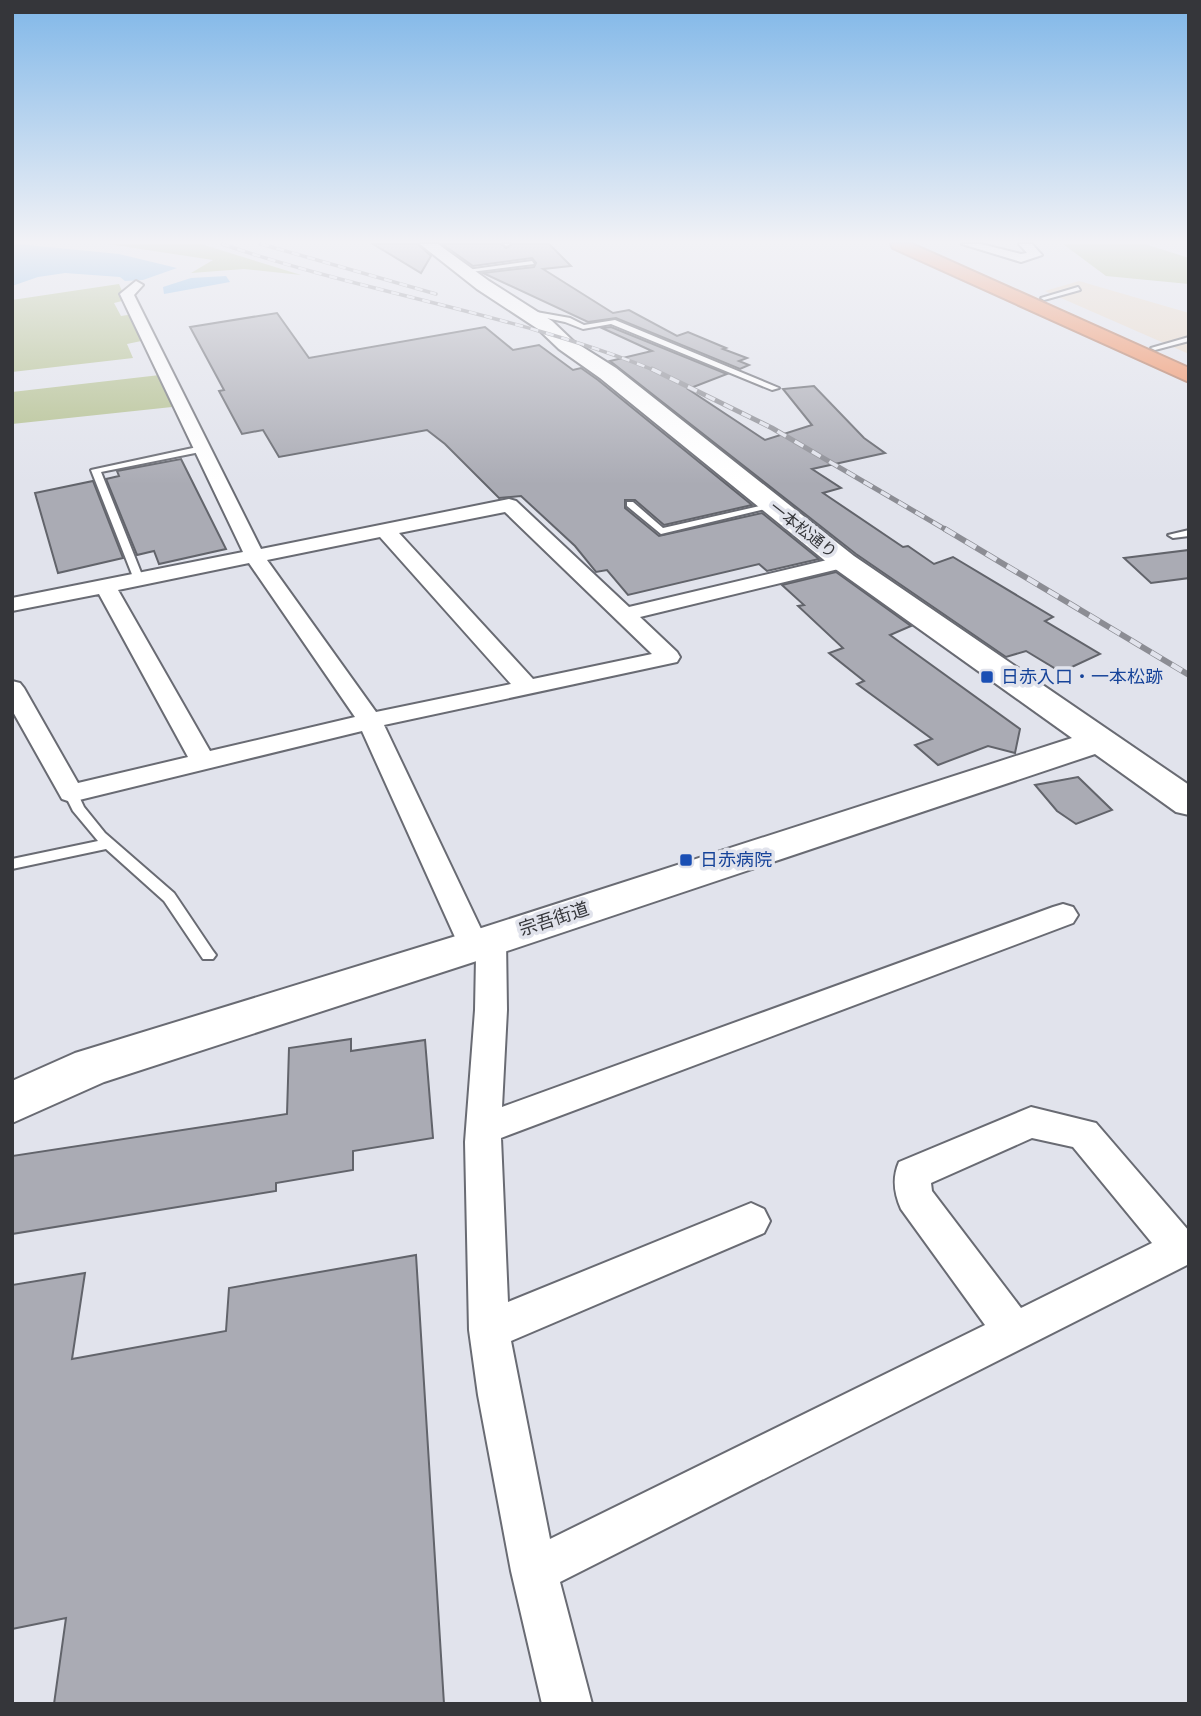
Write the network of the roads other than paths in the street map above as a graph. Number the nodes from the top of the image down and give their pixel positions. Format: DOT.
graph roads {
  1 [pos="142,324"];
  2 [pos="544,324"];
  3 [pos="576,324"];
  4 [pos="600,324"];
  5 [pos="617,324"];
  6 [pos="1075,324"];
  7 [pos="1102,324"];
  8 [pos="1189,339"];
  9 [pos="1155,348"];
  10 [pos="1189,363"];
  11 [pos="1189,376"];
  12 [pos="775,388"];
  13 [pos="202,449"];
  14 [pos="630,504"];
  15 [pos="772,506"];
  16 [pos="385,530"];
  17 [pos="1189,533"];
  18 [pos="1172,535"];
  19 [pos="255,557"];
  20 [pos="844,562"];
  21 [pos="139,580"];
  22 [pos="106,587"];
  23 [pos="12,606"];
  24 [pos="625,614"];
  25 [pos="527,687"];
  26 [pos="12,688"];
  27 [pos="370,721"];
  28 [pos="1098,741"];
  29 [pos="203,761"];
  30 [pos="71,793"];
  31 [pos="1189,803"];
  32 [pos="108,844"];
  33 [pos="12,864"];
  34 [pos="1063,915"];
  35 [pos="482,943"];
  36 [pos="208,955"];
  37 [pos="12,1103"];
  38 [pos="484,1129"];
  39 [pos="751,1221"];
  40 [pos="489,1330"];
  41 [pos="1014,1332"];
  42 [pos="534,1571"];
  43 [pos="567,1704"];
  1 -- 13 [label="street"];
  2 -- 15 [label="street, 一本松通り"];
  3 -- 4 [label="lane"];
  5 -- 12 [label="lane"];
  6 -- 11 [label="highway"];
  7 -- 9 [label="highway"];
  8 -- 9 [label="lane"];
  9 -- 10 [label="highway"];
  13 -- 19 [label="street"];
  13 -- 21 [label="lane"];
  14 -- 15 [label="lane"];
  15 -- 20 [label="street, 一本松通り"];
  16 -- 19 [label="street"];
  16 -- 24 [label="street"];
  16 -- 25 [label="street"];
  17 -- 18 [label="lane"];
  19 -- 21 [label="street"];
  19 -- 27 [label="street"];
  20 -- 24 [label="street"];
  20 -- 28 [label="street, 一本松通り"];
  21 -- 22 [label="street"];
  22 -- 23 [label="street"];
  22 -- 29 [label="street"];
  24 -- 25 [label="street"];
  25 -- 27 [label="street"];
  26 -- 30 [label="street"];
  27 -- 29 [label="street"];
  27 -- 35 [label="street"];
  28 -- 31 [label="street, 一本松通り"];
  28 -- 35 [label="street, 宗吾街道"];
  29 -- 30 [label="street"];
  30 -- 32 [label="lane"];
  32 -- 33 [label="lane"];
  32 -- 36 [label="lane"];
  34 -- 38 [label="street"];
  35 -- 37 [label="street, 宗吾街道"];
  35 -- 38 [label="street"];
  38 -- 40 [label="street"];
  39 -- 40 [label="street"];
  40 -- 42 [label="street"];
  41 -- 41 [label="street"];
  41 -- 42 [label="street"];
  42 -- 43 [label="street"];
}
